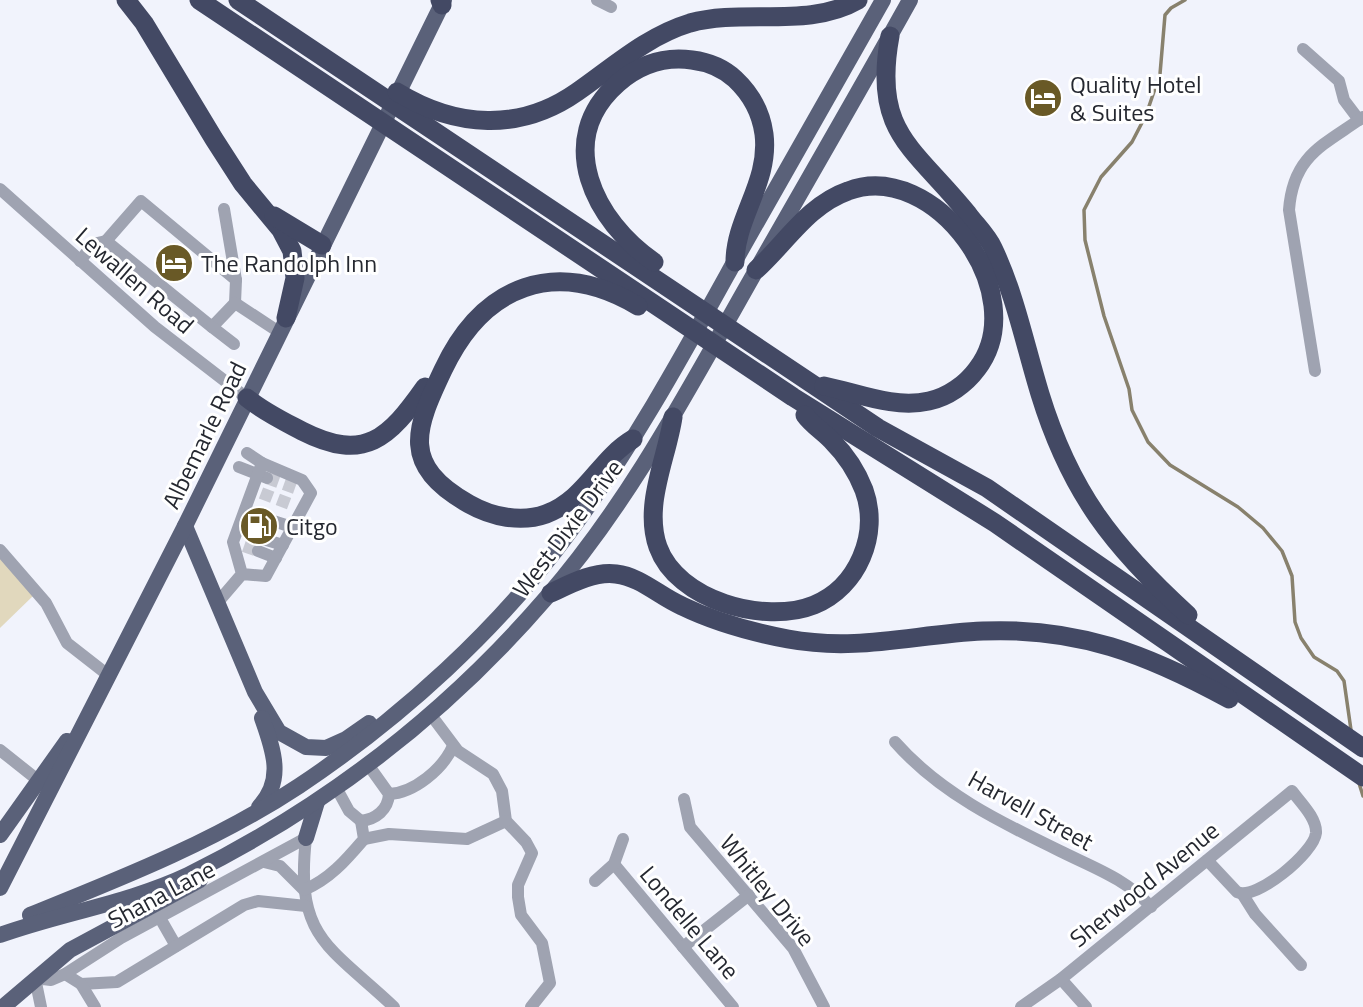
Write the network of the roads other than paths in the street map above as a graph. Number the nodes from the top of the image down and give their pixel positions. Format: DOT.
graph roads {
  1 [pos="126,0"];
  2 [pos="199,0"];
  3 [pos="237,0"];
  4 [pos="597,0"];
  5 [pos="858,0"];
  6 [pos="883,0"];
  7 [pos="910,0"];
  8 [pos="442,2"];
  9 [pos="611,7"];
  10 [pos="890,36"];
  11 [pos="1303,49"];
  12 [pos="331,62"];
  13 [pos="1361,118"];
  14 [pos="0,189"];
  15 [pos="224,209"];
  16 [pos="264,209"];
  17 [pos="106,241"];
  18 [pos="322,245"];
  19 [pos="80,261"];
  20 [pos="735,262"];
  21 [pos="756,270"];
  22 [pos="236,280"];
  23 [pos="690,300"];
  24 [pos="235,303"];
  25 [pos="670,315"];
  26 [pos="283,325"];
  27 [pos="212,327"];
  28 [pos="234,344"];
  29 [pos="447,358"];
  30 [pos="1315,371"];
  31 [pos="816,384"];
  32 [pos="793,397"];
  33 [pos="247,398"];
  34 [pos="673,416"];
  35 [pos="633,439"];
  36 [pos="247,453"];
  37 [pos="239,467"];
  38 [pos="262,472"];
  39 [pos="295,488"];
  40 [pos="311,493"];
  41 [pos="270,520"];
  42 [pos="185,526"];
  43 [pos="292,527"];
  44 [pos="283,545"];
  45 [pos="0,550"];
  46 [pos="276,558"];
  47 [pos="242,574"];
  48 [pos="551,593"];
  49 [pos="218,602"];
  50 [pos="108,675"];
  51 [pos="1280,691"];
  52 [pos="255,692"];
  53 [pos="397,712"];
  54 [pos="431,715"];
  55 [pos="81,727"];
  56 [pos="895,742"];
  57 [pos="1313,745"];
  58 [pos="453,746"];
  59 [pos="1363,748"];
  60 [pos="0,750"];
  61 [pos="369,766"];
  62 [pos="1363,777"];
  63 [pos="39,781"];
  64 [pos="337,789"];
  65 [pos="389,794"];
  66 [pos="684,799"];
  67 [pos="317,802"];
  68 [pos="253,814"];
  69 [pos="361,821"];
  70 [pos="506,821"];
  71 [pos="0,835"];
  72 [pos="260,836"];
  73 [pos="306,838"];
  74 [pos="364,839"];
  75 [pos="623,839"];
  76 [pos="1207,860"];
  77 [pos="264,862"];
  78 [pos="614,864"];
  79 [pos="595,881"];
  80 [pos="0,888"];
  81 [pos="304,890"];
  82 [pos="749,895"];
  83 [pos="1242,895"];
  84 [pos="79,903"];
  85 [pos="306,906"];
  86 [pos="1151,906"];
  87 [pos="160,918"];
  88 [pos="0,927"];
  89 [pos="0,935"];
  90 [pos="176,946"];
  91 [pos="683,947"];
  92 [pos="1301,965"];
  93 [pos="65,974"];
  94 [pos="35,978"];
  95 [pos="1061,979"];
  96 [pos="81,984"];
  97 [pos="3,1007"];
  98 [pos="41,1007"];
  99 [pos="95,1007"];
  100 [pos="394,1007"];
  101 [pos="531,1007"];
  102 [pos="733,1007"];
  103 [pos="824,1007"];
  104 [pos="1021,1007"];
  105 [pos="1086,1007"];
  1 -- 16 [label="highway"];
  2 -- 25 [label="highway"];
  3 -- 12 [label="highway"];
  4 -- 9 [label="street"];
  5 -- 12 [label="highway"];
  6 -- 20 [label="main road, West Dixie Drive"];
  7 -- 10 [label="main road, West Dixie Drive"];
  8 -- 18 [label="main road, Albemarle Road"];
  10 -- 21 [label="main road, West Dixie Drive"];
  10 -- 51 [label="highway"];
  11 -- 13 [label="street"];
  12 -- 23 [label="highway"];
  13 -- 30 [label="street"];
  14 -- 19 [label="street, Lewallen Road"];
  15 -- 22 [label="street"];
  16 -- 18 [label="highway"];
  16 -- 26 [label="highway"];
  17 -- 19 [label="street"];
  17 -- 22 [label="street"];
  17 -- 27 [label="street"];
  18 -- 26 [label="main road, Albemarle Road"];
  19 -- 33 [label="street, Lewallen Road"];
  20 -- 23 [label="highway"];
  20 -- 35 [label="main road, West Dixie Drive"];
  21 -- 31 [label="highway"];
  21 -- 34 [label="main road, West Dixie Drive"];
  22 -- 24 [label="street"];
  23 -- 31 [label="highway"];
  24 -- 26 [label="street"];
  24 -- 27 [label="street"];
  25 -- 29 [label="highway"];
  25 -- 32 [label="highway"];
  26 -- 33 [label="main road, Albemarle Road"];
  27 -- 28 [label="street"];
  29 -- 33 [label="highway"];
  29 -- 35 [label="highway"];
  31 -- 51 [label="highway"];
  32 -- 34 [label="highway"];
  32 -- 57 [label="highway"];
  33 -- 42 [label="main road, Albemarle Road"];
  34 -- 48 [label="main road, West Dixie Drive"];
  35 -- 53 [label="main road, West Dixie Drive"];
  36 -- 38 [label="street"];
  37 -- 38 [label="street"];
  38 -- 40 [label="street"];
  38 -- 47 [label="street"];
  39 -- 40 [label="street"];
  40 -- 43 [label="street"];
  41 -- 43 [label="street"];
  42 -- 49 [label="main road"];
  42 -- 50 [label="main road, Albemarle Road"];
  43 -- 44 [label="street"];
  44 -- 46 [label="street"];
  44 -- 46 [label="street"];
  45 -- 50 [label="street"];
  46 -- 47 [label="street"];
  47 -- 49 [label="street"];
  48 -- 54 [label="main road, West Dixie Drive"];
  48 -- 57 [label="highway"];
  49 -- 52 [label="main road"];
  50 -- 55 [label="main road, Albemarle Road"];
  51 -- 59 [label="highway"];
  52 -- 53 [label="main road"];
  52 -- 68 [label="main road"];
  53 -- 68 [label="main road, West Dixie Drive"];
  54 -- 58 [label="street"];
  54 -- 61 [label="main road, West Dixie Drive"];
  55 -- 63 [label="main road"];
  55 -- 80 [label="main road, Albemarle Road"];
  56 -- 86 [label="street, Harvell Street"];
  57 -- 62 [label="highway"];
  58 -- 65 [label="street"];
  58 -- 70 [label="street"];
  60 -- 63 [label="street"];
  61 -- 64 [label="main road, West Dixie Drive"];
  61 -- 65 [label="street"];
  63 -- 71 [label="main road"];
  64 -- 67 [label="main road, West Dixie Drive"];
  64 -- 69 [label="street"];
  65 -- 69 [label="street"];
  66 -- 82 [label="street, Whitley Drive"];
  67 -- 72 [label="main road, West Dixie Drive"];
  67 -- 73 [label="main road"];
  68 -- 84 [label="main road, West Dixie Drive"];
  69 -- 74 [label="street"];
  70 -- 74 [label="street"];
  70 -- 101 [label="street"];
  72 -- 84 [label="main road, West Dixie Drive"];
  72 -- 94 [label="main road"];
  73 -- 77 [label="street, Shana Lane"];
  73 -- 81 [label="street"];
  74 -- 81 [label="street"];
  75 -- 78 [label="street"];
  76 -- 83 [label="street"];
  76 -- 83 [label="street, Sherwood Avenue"];
  76 -- 86 [label="street, Sherwood Avenue"];
  77 -- 81 [label="street"];
  77 -- 87 [label="street, Shana Lane"];
  78 -- 79 [label="street"];
  78 -- 91 [label="street, Londelle Lane"];
  81 -- 85 [label="street"];
  82 -- 91 [label="street"];
  82 -- 103 [label="street, Whitley Drive"];
  83 -- 92 [label="street"];
  84 -- 88 [label="main road"];
  84 -- 89 [label="main road"];
  85 -- 90 [label="street"];
  85 -- 100 [label="street"];
  86 -- 95 [label="street, Sherwood Avenue"];
  87 -- 90 [label="street"];
  87 -- 93 [label="street, Shana Lane"];
  90 -- 96 [label="street"];
  91 -- 102 [label="street, Londelle Lane"];
  93 -- 94 [label="street, Shana Lane"];
  93 -- 96 [label="street"];
  94 -- 97 [label="main road"];
  94 -- 98 [label="street"];
  95 -- 104 [label="street, Sherwood Avenue"];
  95 -- 105 [label="street"];
  96 -- 99 [label="street"];
}
